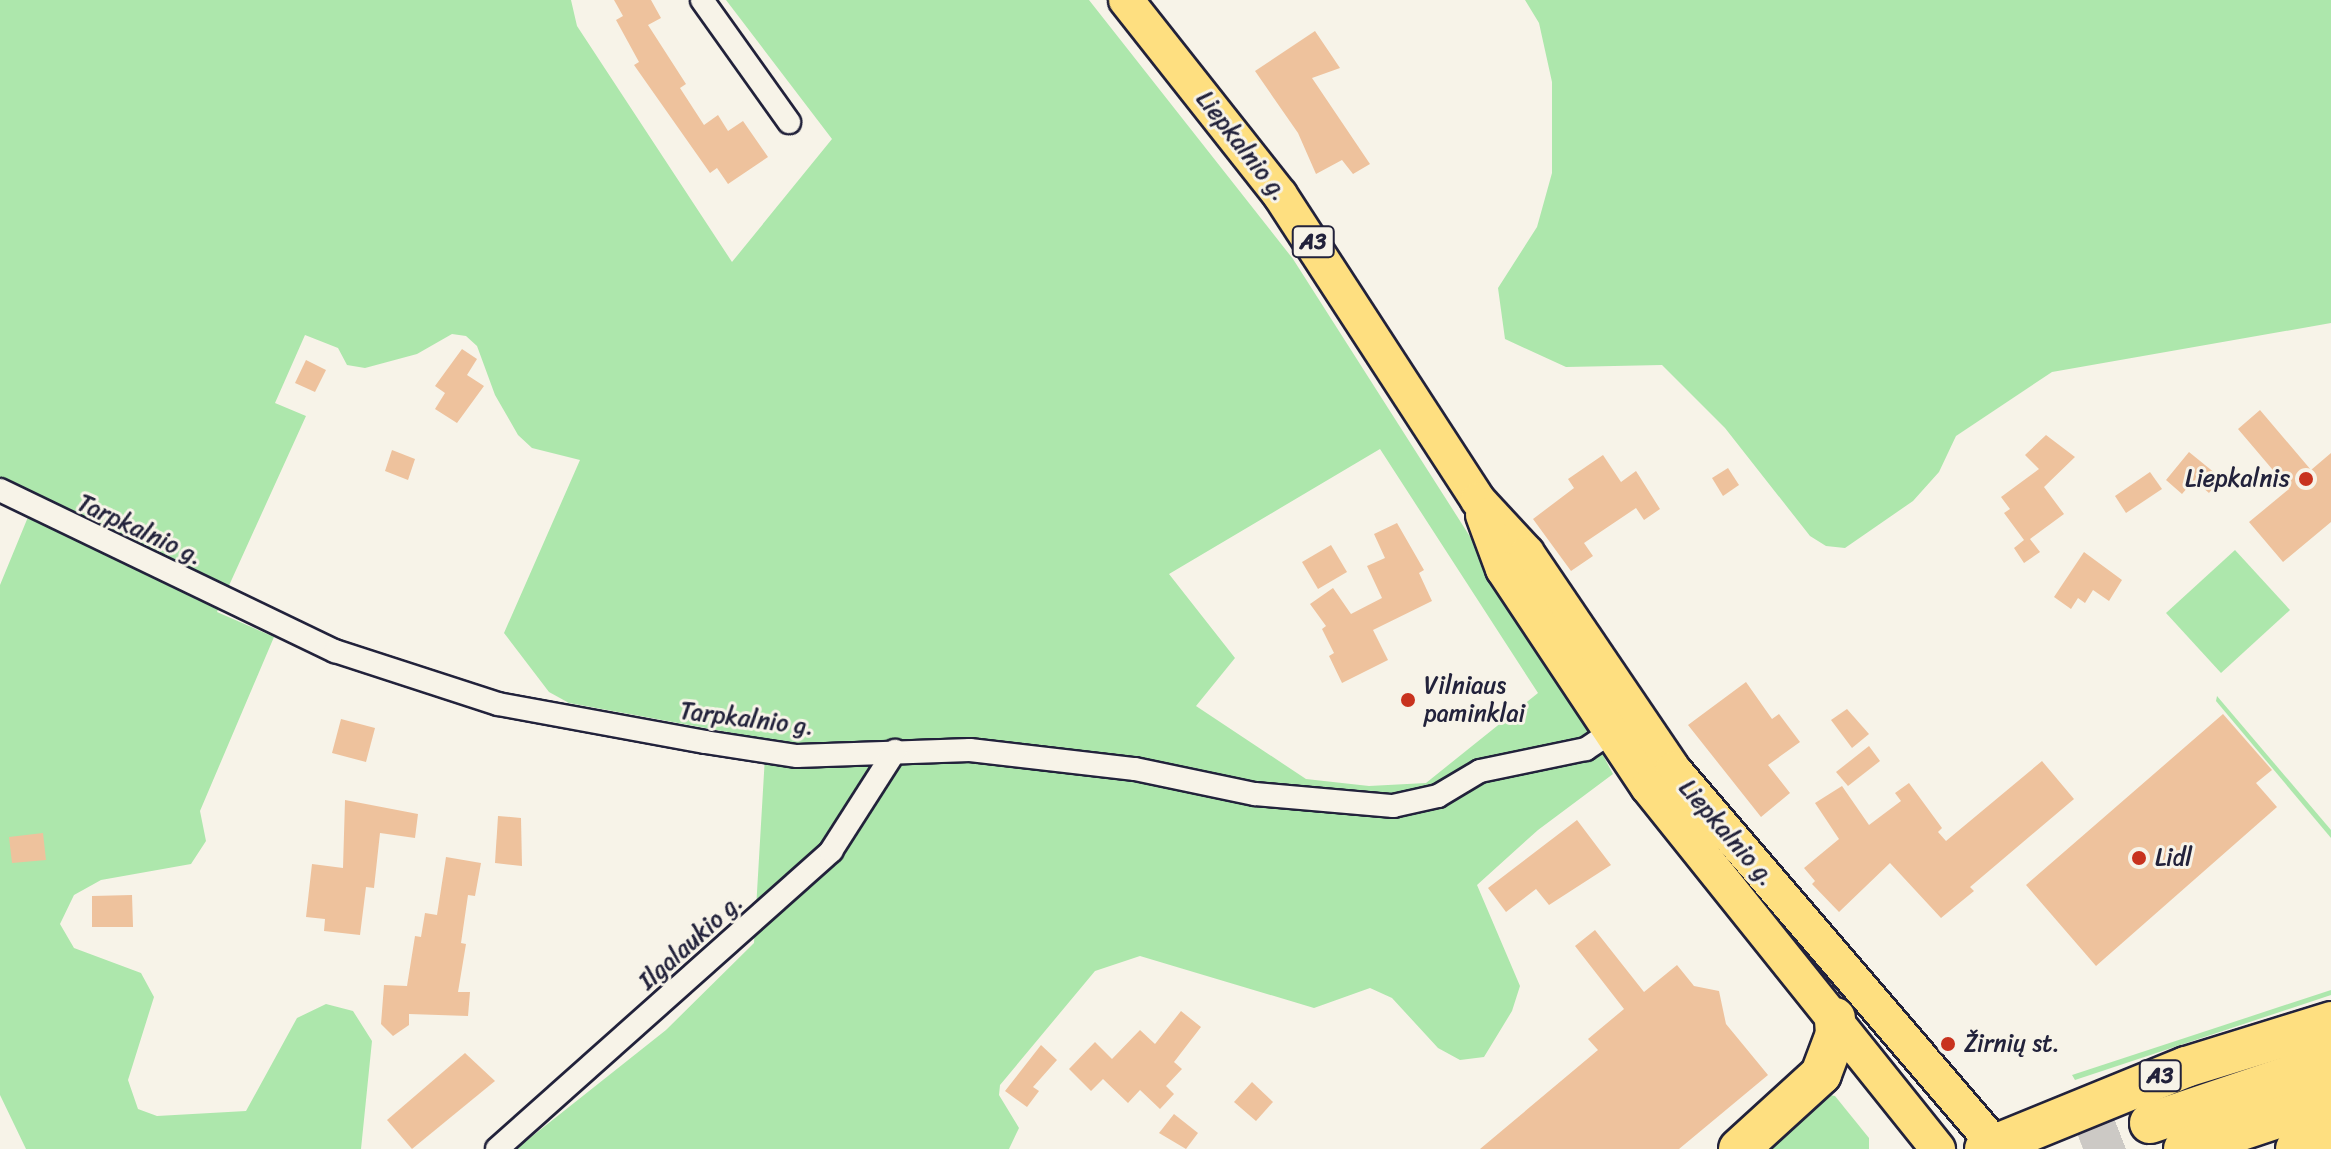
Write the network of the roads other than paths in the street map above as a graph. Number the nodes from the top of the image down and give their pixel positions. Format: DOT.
graph roads {
  1 [pos="702,0"];
  2 [pos="1126,0"];
  3 [pos="789,122"];
  4 [pos="0,490"];
  5 [pos="1478,500"];
  6 [pos="1610,733"];
  7 [pos="895,751"];
  8 [pos="1835,1018"];
  9 [pos="2331,1022"];
  10 [pos="2331,1062"];
  11 [pos="2331,1100"];
  12 [pos="2150,1123"];
  13 [pos="2331,1139"];
  14 [pos="1993,1148"];
  15 [pos="497,1149"];
  16 [pos="1739,1149"];
  17 [pos="1938,1149"];
  18 [pos="2184,1149"];
  19 [pos="2296,1149"];
  1 -- 3 [label="street"];
  2 -- 5 [label="main road, Liepkalnio g. / A3"];
  4 -- 7 [label="street, Tarpkalnio g."];
  5 -- 6 [label="main road, Liepkalnio g. / A3"];
  5 -- 14 [label="main road, Liepkalnio g. / A3"];
  6 -- 7 [label="street, Tarpkalnio g."];
  6 -- 8 [label="main road, Liepkalnio g. / A3"];
  7 -- 15 [label="street, Ilgalaukio g."];
  8 -- 16 [label="highway"];
  8 -- 17 [label="main road, Liepkalnio g. / A3"];
  9 -- 14 [label="highway, A3"];
  10 -- 12 [label="highway, A3"];
  11 -- 18 [label="highway"];
  13 -- 19 [label="highway"];
}
